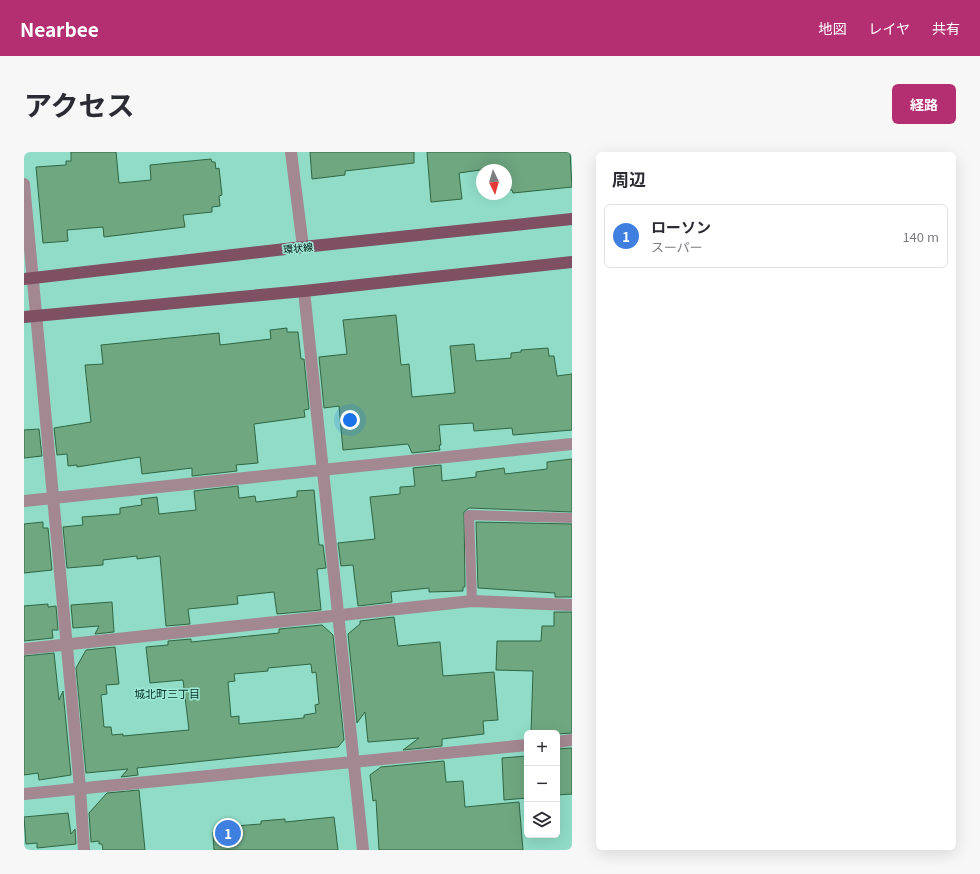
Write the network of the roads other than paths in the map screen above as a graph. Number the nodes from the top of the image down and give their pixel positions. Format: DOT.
graph roads {
  1 [pos="291,152"];
  2 [pos="24,184"];
  3 [pos="572,220"];
  4 [pos="303,247"];
  5 [pos="572,262"];
  6 [pos="29,279"];
  7 [pos="304,290"];
  8 [pos="36,316"];
  9 [pos="24,317"];
  10 [pos="572,444"];
  11 [pos="324,470"];
  12 [pos="52,498"];
  13 [pos="24,501"];
  14 [pos="572,518"];
  15 [pos="472,601"];
  16 [pos="572,605"];
  17 [pos="339,616"];
  18 [pos="67,644"];
  19 [pos="24,649"];
  20 [pos="572,740"];
  21 [pos="560,742"];
  22 [pos="524,745"];
  23 [pos="355,763"];
  24 [pos="80,788"];
  25 [pos="24,794"];
  26 [pos="84,850"];
  27 [pos="363,850"];
  1 -- 4 [label="street"];
  2 -- 6 [label="street"];
  3 -- 4 [label="main road, 環状線"];
  4 -- 6 [label="main road, 環状線"];
  5 -- 7 [label="main road"];
  6 -- 8 [label="street"];
  7 -- 8 [label="main road"];
  7 -- 11 [label="street"];
  8 -- 9 [label="main road"];
  8 -- 12 [label="street"];
  10 -- 11 [label="street"];
  11 -- 12 [label="street"];
  11 -- 17 [label="street"];
  12 -- 13 [label="street"];
  12 -- 18 [label="street"];
  14 -- 15 [label="lane"];
  15 -- 16 [label="street"];
  15 -- 17 [label="street"];
  17 -- 18 [label="street"];
  17 -- 23 [label="street"];
  18 -- 19 [label="street"];
  18 -- 24 [label="street"];
  20 -- 21 [label="street"];
  22 -- 23 [label="street"];
  23 -- 24 [label="street"];
  23 -- 27 [label="street"];
  24 -- 25 [label="street"];
  24 -- 26 [label="street"];
}
